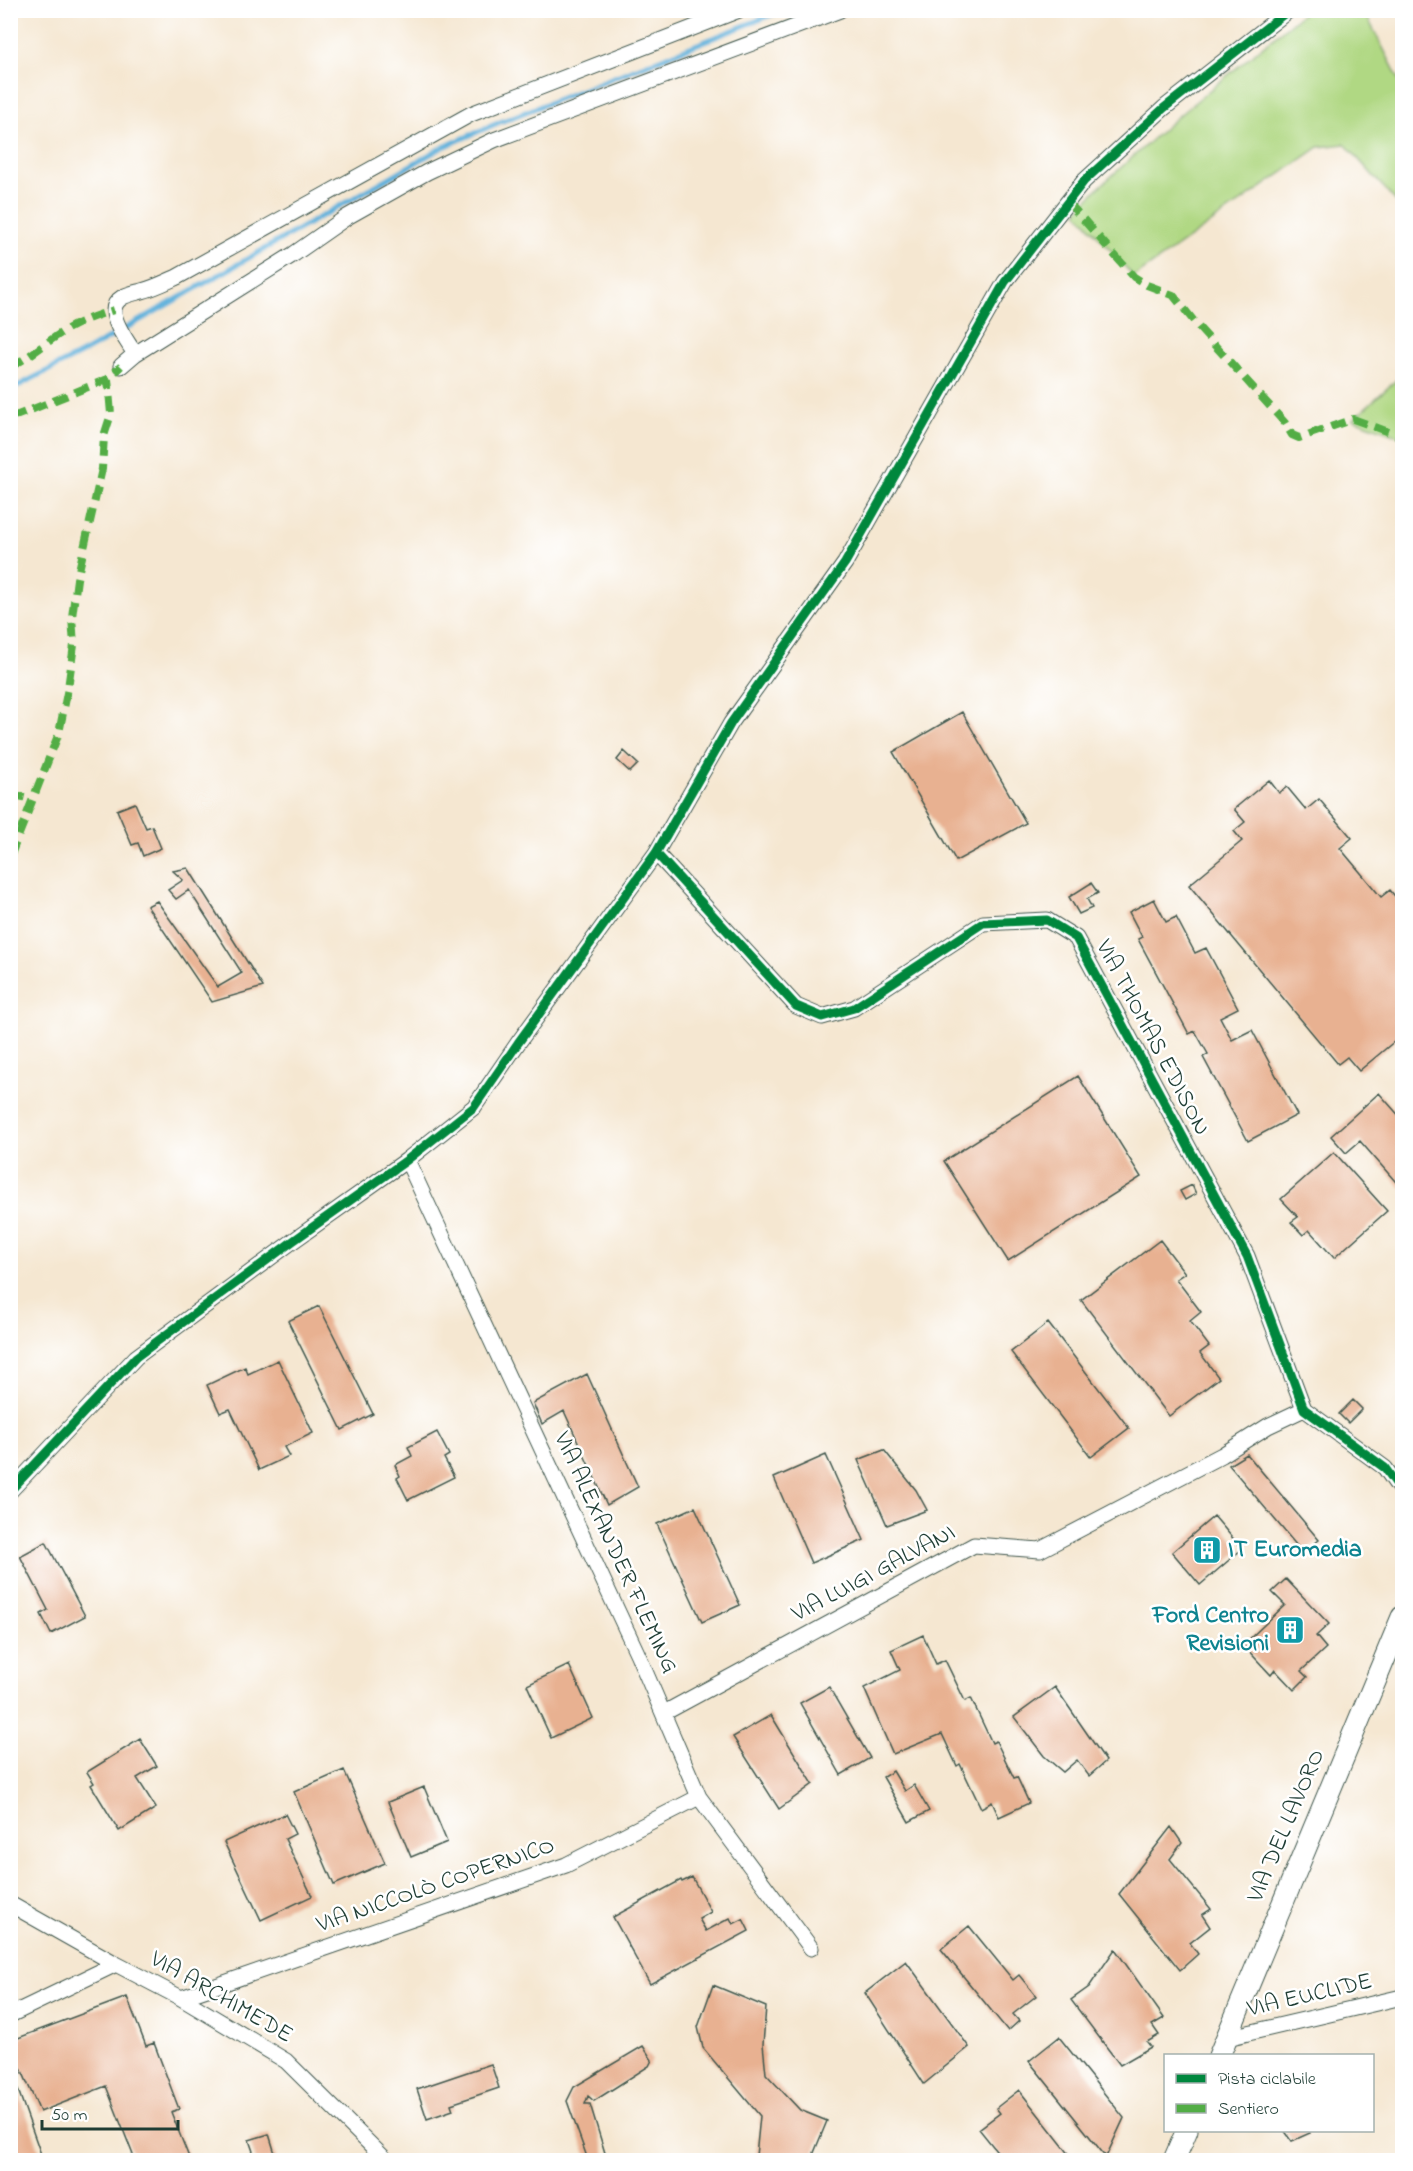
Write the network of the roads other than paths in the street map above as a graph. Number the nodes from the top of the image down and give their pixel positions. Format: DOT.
graph roads {
  1 [pos="739,10"];
  2 [pos="840,10"];
  3 [pos="1285,14"];
  4 [pos="133,350"];
  5 [pos="121,366"];
  6 [pos="656,854"];
  7 [pos="407,1160"];
  8 [pos="1304,1409"];
  9 [pos="1385,1468"];
  10 [pos="1402,1472"];
  11 [pos="10,1491"];
  12 [pos="1402,1492"];
  13 [pos="1402,1617"];
  14 [pos="664,1713"];
  15 [pos="699,1797"];
  16 [pos="10,1904"];
  17 [pos="811,1947"];
  18 [pos="116,1964"];
  19 [pos="1402,1997"];
  20 [pos="181,1998"];
  21 [pos="10,2015"];
  22 [pos="1223,2047"];
  23 [pos="1186,2132"];
  24 [pos="386,2160"];
  25 [pos="1174,2160"];
  1 -- 4 [label="street"];
  2 -- 4 [label="street"];
  3 -- 6 [label="street"];
  4 -- 5 [label="street"];
  6 -- 7 [label="street"];
  6 -- 8 [label="street, VIA THOMAS EDISON"];
  7 -- 11 [label="street"];
  7 -- 14 [label="street, VIA ALEXANDER FLEMING"];
  8 -- 9 [label="street"];
  8 -- 14 [label="street, VIA LUIGI GALVANI"];
  9 -- 10 [label="street"];
  9 -- 12 [label="street"];
  13 -- 22 [label="main road, VIA DEL LAVORO"];
  14 -- 15 [label="street, VIA ALEXANDER FLEMING"];
  15 -- 17 [label="street, VIA ALEXANDER FLEMING"];
  15 -- 20 [label="street, VIA NICCOLÒ COPERNICO"];
  16 -- 18 [label="street, VIA ARCHIMEDE"];
  18 -- 20 [label="street, VIA ARCHIMEDE"];
  18 -- 21 [label="street"];
  19 -- 22 [label="street, VIA EUCLIDE"];
  20 -- 24 [label="street, VIA ARCHIMEDE"];
  23 -- 25 [label="main road"];
}
